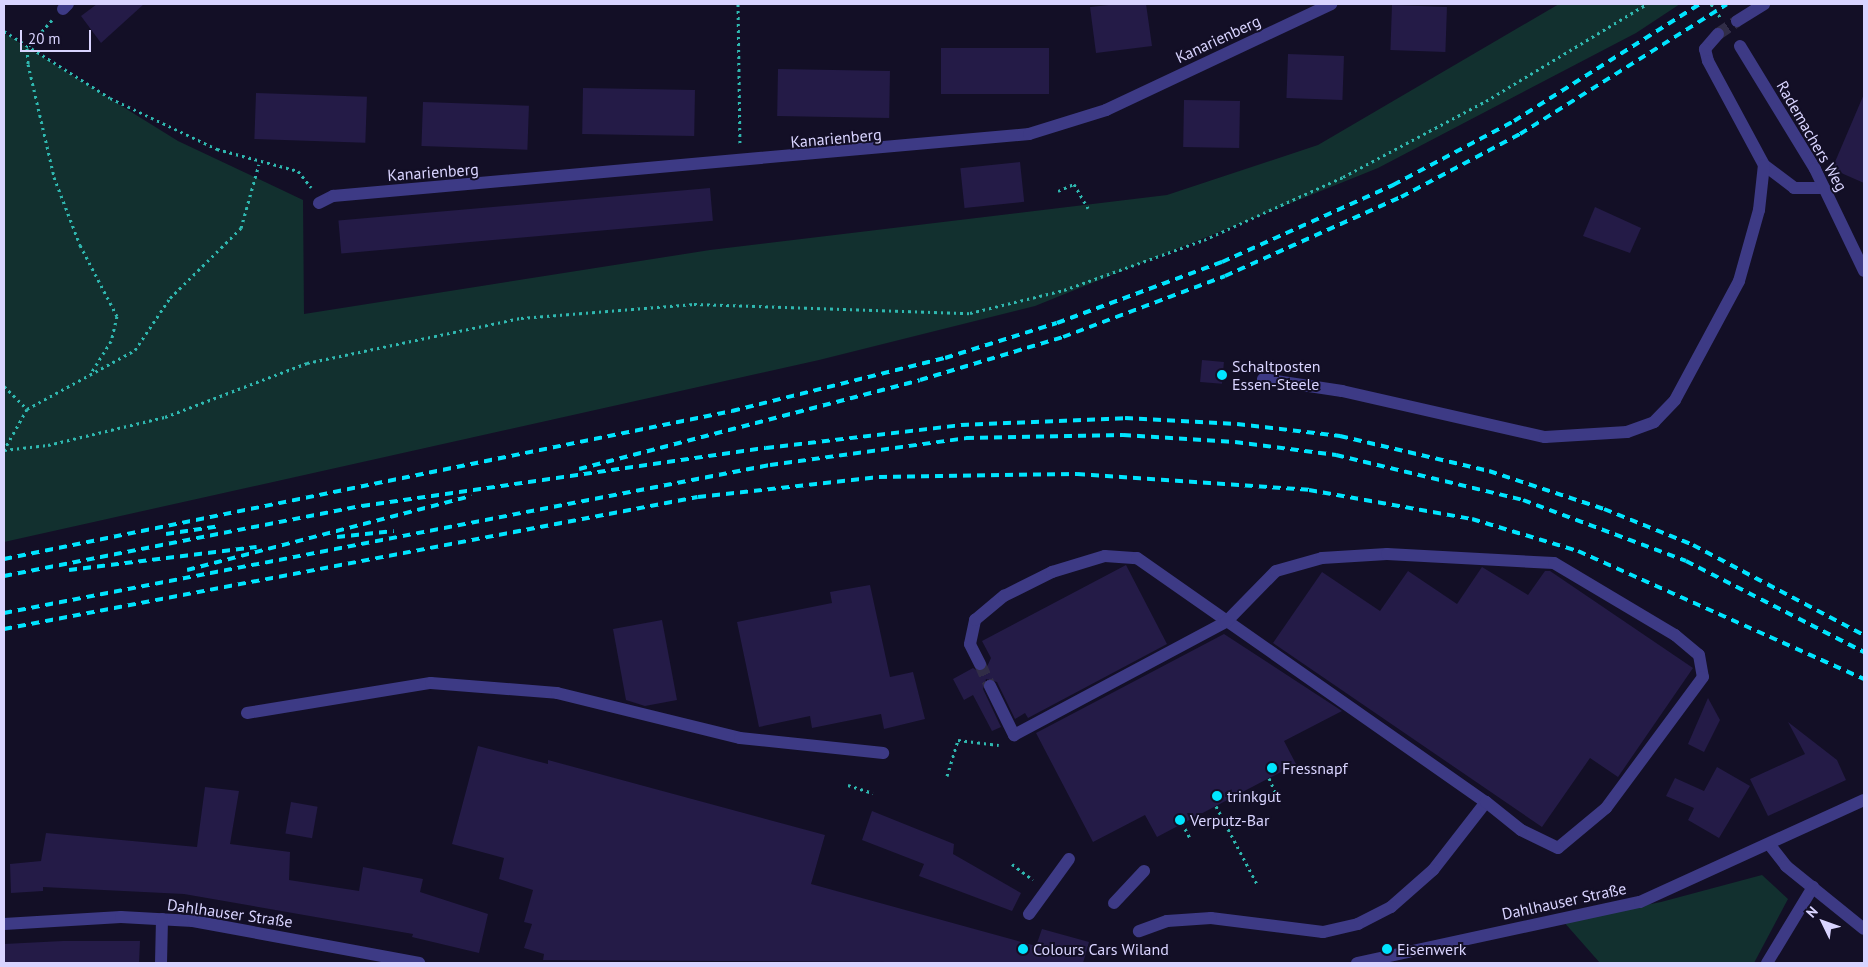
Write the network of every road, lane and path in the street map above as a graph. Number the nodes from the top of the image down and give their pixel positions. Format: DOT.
graph roads {
  1 [pos="738,4"];
  2 [pos="1331,4"];
  3 [pos="1647,4"];
  4 [pos="1764,4"];
  5 [pos="65,6"];
  6 [pos="1737,22"];
  7 [pos="4,31"];
  8 [pos="1718,34"];
  9 [pos="1740,46"];
  10 [pos="27,48"];
  11 [pos="741,162"];
  12 [pos="259,164"];
  13 [pos="1764,165"];
  14 [pos="1824,188"];
  15 [pos="1058,191"];
  16 [pos="319,203"];
  17 [pos="1088,208"];
  18 [pos="1864,271"];
  19 [pos="91,373"];
  20 [pos="1262,379"];
  21 [pos="4,386"];
  22 [pos="27,409"];
  23 [pos="4,450"];
  24 [pos="1226,622"];
  25 [pos="980,664"];
  26 [pos="990,686"];
  27 [pos="247,713"];
  28 [pos="1001,745"];
  29 [pos="883,753"];
  30 [pos="947,776"];
  31 [pos="1269,778"];
  32 [pos="848,785"];
  33 [pos="873,793"];
  34 [pos="1276,794"];
  35 [pos="1864,800"];
  36 [pos="1486,802"];
  37 [pos="1216,806"];
  38 [pos="1182,823"];
  39 [pos="1191,840"];
  40 [pos="1769,844"];
  41 [pos="1069,859"];
  42 [pos="1012,864"];
  43 [pos="1144,871"];
  44 [pos="1029,878"];
  45 [pos="1257,884"];
  46 [pos="1813,887"];
  47 [pos="1114,904"];
  48 [pos="1029,914"];
  49 [pos="162,919"];
  50 [pos="4,924"];
  51 [pos="1864,929"];
  52 [pos="1139,931"];
  53 [pos="161,963"];
  54 [pos="418,963"];
  55 [pos="1357,963"];
  56 [pos="1767,963"];
  1 -- 11 [label="path"];
  2 -- 11 [label="street, Kanarienberg"];
  3 -- 23 [label="path"];
  4 -- 6 [label="street"];
  5 -- 10 [label="path"];
  7 -- 10 [label="path"];
  8 -- 13 [label="street"];
  9 -- 14 [label="street, Rademachers Weg"];
  10 -- 12 [label="path"];
  10 -- 19 [label="path"];
  11 -- 16 [label="street, Kanarienberg"];
  12 -- 16 [label="path"];
  12 -- 19 [label="path"];
  13 -- 14 [label="street"];
  13 -- 20 [label="street"];
  14 -- 18 [label="street, Rademachers Weg"];
  15 -- 17 [label="path"];
  19 -- 22 [label="path"];
  21 -- 22 [label="path"];
  22 -- 23 [label="path"];
  24 -- 25 [label="street"];
  24 -- 26 [label="street"];
  24 -- 36 [label="street"];
  24 -- 36 [label="street"];
  27 -- 29 [label="street"];
  28 -- 30 [label="path"];
  31 -- 34 [label="path"];
  32 -- 33 [label="path"];
  35 -- 40 [label="street, Dahlhauser Straße"];
  36 -- 52 [label="street"];
  37 -- 45 [label="path"];
  38 -- 39 [label="path"];
  40 -- 46 [label="street"];
  40 -- 55 [label="street, Dahlhauser Straße"];
  41 -- 48 [label="street"];
  42 -- 44 [label="path"];
  43 -- 47 [label="street"];
  46 -- 51 [label="street"];
  46 -- 56 [label="street"];
  49 -- 50 [label="street, Dahlhauser Straße"];
  49 -- 53 [label="street"];
  49 -- 54 [label="street, Dahlhauser Straße"];
}
